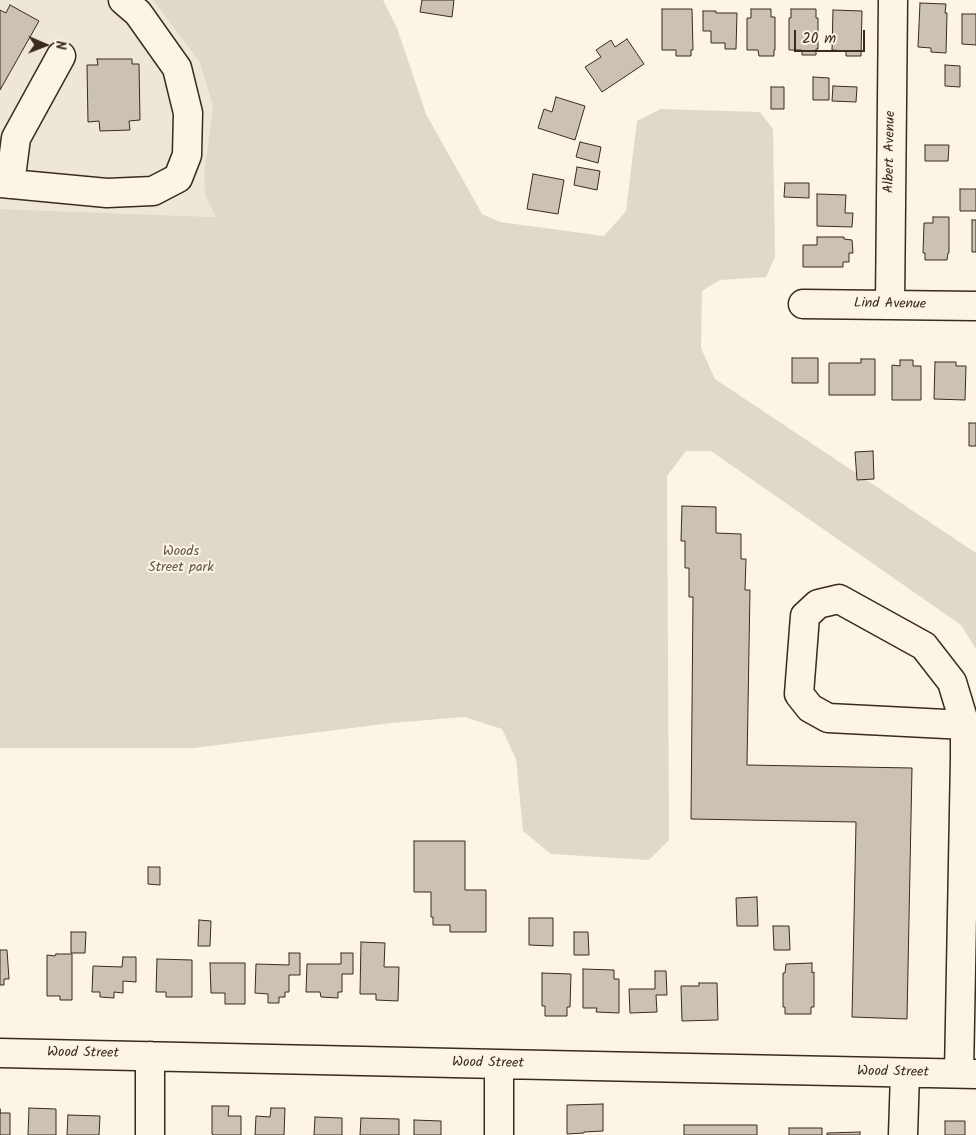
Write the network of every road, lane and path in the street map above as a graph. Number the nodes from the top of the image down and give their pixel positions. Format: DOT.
graph roads {
  1 [pos="123,0"];
  2 [pos="893,0"];
  3 [pos="61,56"];
  4 [pos="5,184"];
  5 [pos="804,304"];
  6 [pos="890,305"];
  7 [pos="976,306"];
  8 [pos="965,725"];
  9 [pos="0,1053"];
  10 [pos="150,1056"];
  11 [pos="499,1064"];
  12 [pos="905,1073"];
  13 [pos="967,1074"];
  14 [pos="150,1135"];
  15 [pos="498,1135"];
  16 [pos="904,1135"];
  1 -- 4 [label="street"];
  2 -- 6 [label="street, Albert Avenue"];
  3 -- 4 [label="street"];
  5 -- 6 [label="street, Lind Avenue"];
  6 -- 7 [label="street, Lind Avenue"];
  8 -- 8 [label="street"];
  8 -- 13 [label="street"];
  9 -- 10 [label="street, Wood Street"];
  10 -- 11 [label="street, Wood Street"];
  10 -- 14 [label="street"];
  11 -- 12 [label="street, Wood Street"];
  11 -- 15 [label="street"];
  12 -- 13 [label="street, Wood Street"];
  12 -- 16 [label="street"];
}
